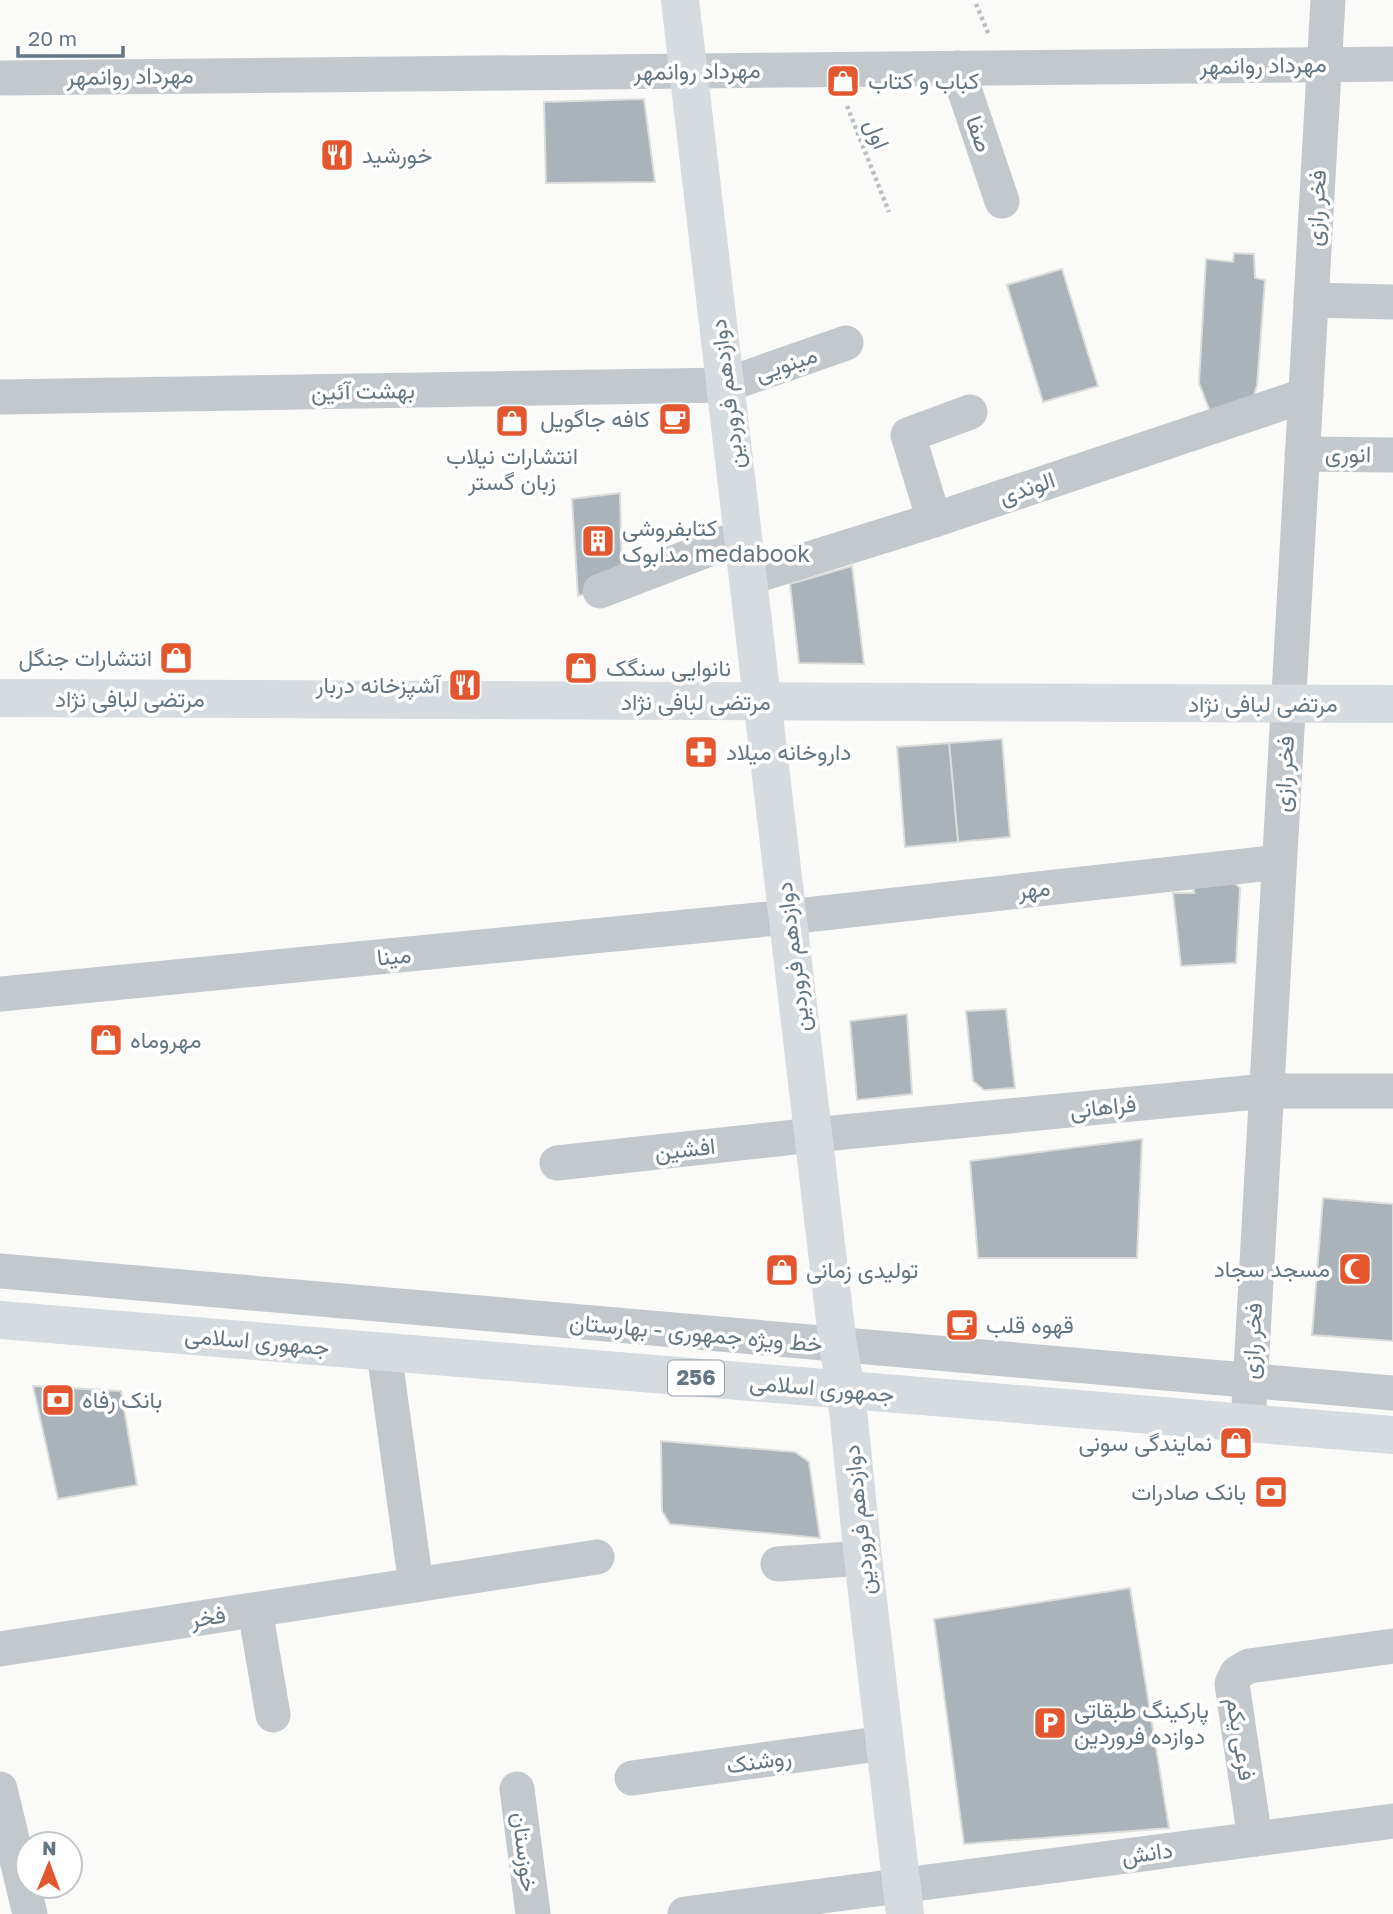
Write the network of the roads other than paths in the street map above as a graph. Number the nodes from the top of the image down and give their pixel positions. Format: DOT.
graph roads {
  1 [pos="680,0"];
  2 [pos="1328,0"];
  3 [pos="1324,64"];
  4 [pos="1393,64"];
  5 [pos="957,68"];
  6 [pos="689,71"];
  7 [pos="0,78"];
  8 [pos="1002,201"];
  9 [pos="1311,300"];
  10 [pos="1393,302"];
  11 [pos="846,343"];
  12 [pos="726,385"];
  13 [pos="1306,395"];
  14 [pos="0,397"];
  15 [pos="970,412"];
  16 [pos="1302,454"];
  17 [pos="1393,455"];
  18 [pos="934,520"];
  19 [pos="743,536"];
  20 [pos="748,578"];
  21 [pos="600,591"];
  22 [pos="0,698"];
  23 [pos="763,702"];
  24 [pos="1288,704"];
  25 [pos="1393,704"];
  26 [pos="1279,862"];
  27 [pos="788,917"];
  28 [pos="0,994"];
  29 [pos="1266,1091"];
  30 [pos="1393,1091"];
  31 [pos="813,1135"];
  32 [pos="557,1163"];
  33 [pos="0,1271"];
  34 [pos="0,1320"];
  35 [pos="838,1346"];
  36 [pos="384,1352"];
  37 [pos="1250,1380"];
  38 [pos="846,1390"];
  39 [pos="1393,1393"];
  40 [pos="1248,1423"];
  41 [pos="1393,1435"];
  42 [pos="597,1557"];
  43 [pos="863,1558"];
  44 [pos="778,1564"];
  45 [pos="416,1585"];
  46 [pos="255,1610"];
  47 [pos="1393,1646"];
  48 [pos="0,1649"];
  49 [pos="273,1715"];
  50 [pos="885,1743"];
  51 [pos="632,1778"];
  52 [pos="517,1789"];
  53 [pos="1,1798"];
  54 [pos="1393,1821"];
  55 [pos="1255,1839"];
  56 [pos="903,1900"];
  57 [pos="30,1914"];
  58 [pos="533,1914"];
  59 [pos="685,1914"];
  1 -- 6 [label="main road, دوازدهم فروردین"];
  2 -- 3 [label="street, فخر رازی"];
  3 -- 4 [label="street, مهرداد روانمهر"];
  3 -- 5 [label="street, مهرداد روانمهر"];
  3 -- 9 [label="street, فخر رازی"];
  5 -- 6 [label="street, مهرداد روانمهر"];
  5 -- 8 [label="street, صفا"];
  6 -- 7 [label="street, مهرداد روانمهر"];
  6 -- 12 [label="main road, دوازدهم فروردین"];
  9 -- 10 [label="street"];
  9 -- 13 [label="street, فخر رازی"];
  11 -- 12 [label="street, مینویی"];
  12 -- 14 [label="street, بهشت آئین"];
  12 -- 19 [label="main road, دوازدهم فروردین"];
  13 -- 16 [label="street, فخر رازی"];
  13 -- 18 [label="street, الوندی"];
  15 -- 18 [label="street"];
  16 -- 17 [label="street, انوری"];
  16 -- 24 [label="street, فخر رازی"];
  18 -- 20 [label="street, الوندی"];
  19 -- 20 [label="main road, دوازدهم فروردین"];
  19 -- 21 [label="street"];
  20 -- 23 [label="main road, دوازدهم فروردین"];
  22 -- 23 [label="main road, مرتضی لبافی نژاد"];
  23 -- 24 [label="main road, مرتضی لبافی نژاد"];
  23 -- 27 [label="main road, دوازدهم فروردین"];
  24 -- 25 [label="main road, مرتضی لبافی نژاد"];
  24 -- 26 [label="street, فخر رازی"];
  26 -- 27 [label="street, مهر"];
  26 -- 29 [label="street, فخر رازی"];
  27 -- 28 [label="street, مینا"];
  27 -- 31 [label="main road, دوازدهم فروردین"];
  29 -- 30 [label="street, فراهانی"];
  29 -- 31 [label="street, فراهانی"];
  29 -- 37 [label="street, فخر رازی"];
  31 -- 32 [label="street, افشین"];
  31 -- 35 [label="main road, دوازدهم فروردین"];
  33 -- 35 [label="street, خط ویژه جمهوری - بهارستان"];
  34 -- 36 [label="main road, جمهوری اسلامی / 256"];
  35 -- 37 [label="street, خط ویژه جمهوری - بهارستان"];
  35 -- 38 [label="main road, دوازدهم فروردین"];
  36 -- 38 [label="main road, جمهوری اسلامی / 256"];
  36 -- 45 [label="street"];
  37 -- 39 [label="street, خط ویژه جمهوری - بهارستان"];
  37 -- 40 [label="street, فخر رازی"];
  38 -- 40 [label="main road, جمهوری اسلامی / 256"];
  38 -- 43 [label="main road, دوازدهم فروردین"];
  40 -- 41 [label="main road, جمهوری اسلامی / 256"];
  42 -- 45 [label="street, فخر"];
  43 -- 44 [label="street"];
  43 -- 50 [label="main road, دوازدهم فروردین"];
  45 -- 46 [label="street, فخر"];
  46 -- 48 [label="street, فخر"];
  46 -- 49 [label="street"];
  47 -- 55 [label="street, فرعی یکم"];
  50 -- 51 [label="street, روشنک"];
  50 -- 56 [label="main road, دوازدهم فروردین"];
  52 -- 58 [label="street, خوزستان"];
  53 -- 57 [label="street"];
  54 -- 55 [label="street, دانش"];
  55 -- 56 [label="street, دانش"];
  56 -- 59 [label="street"];
}
